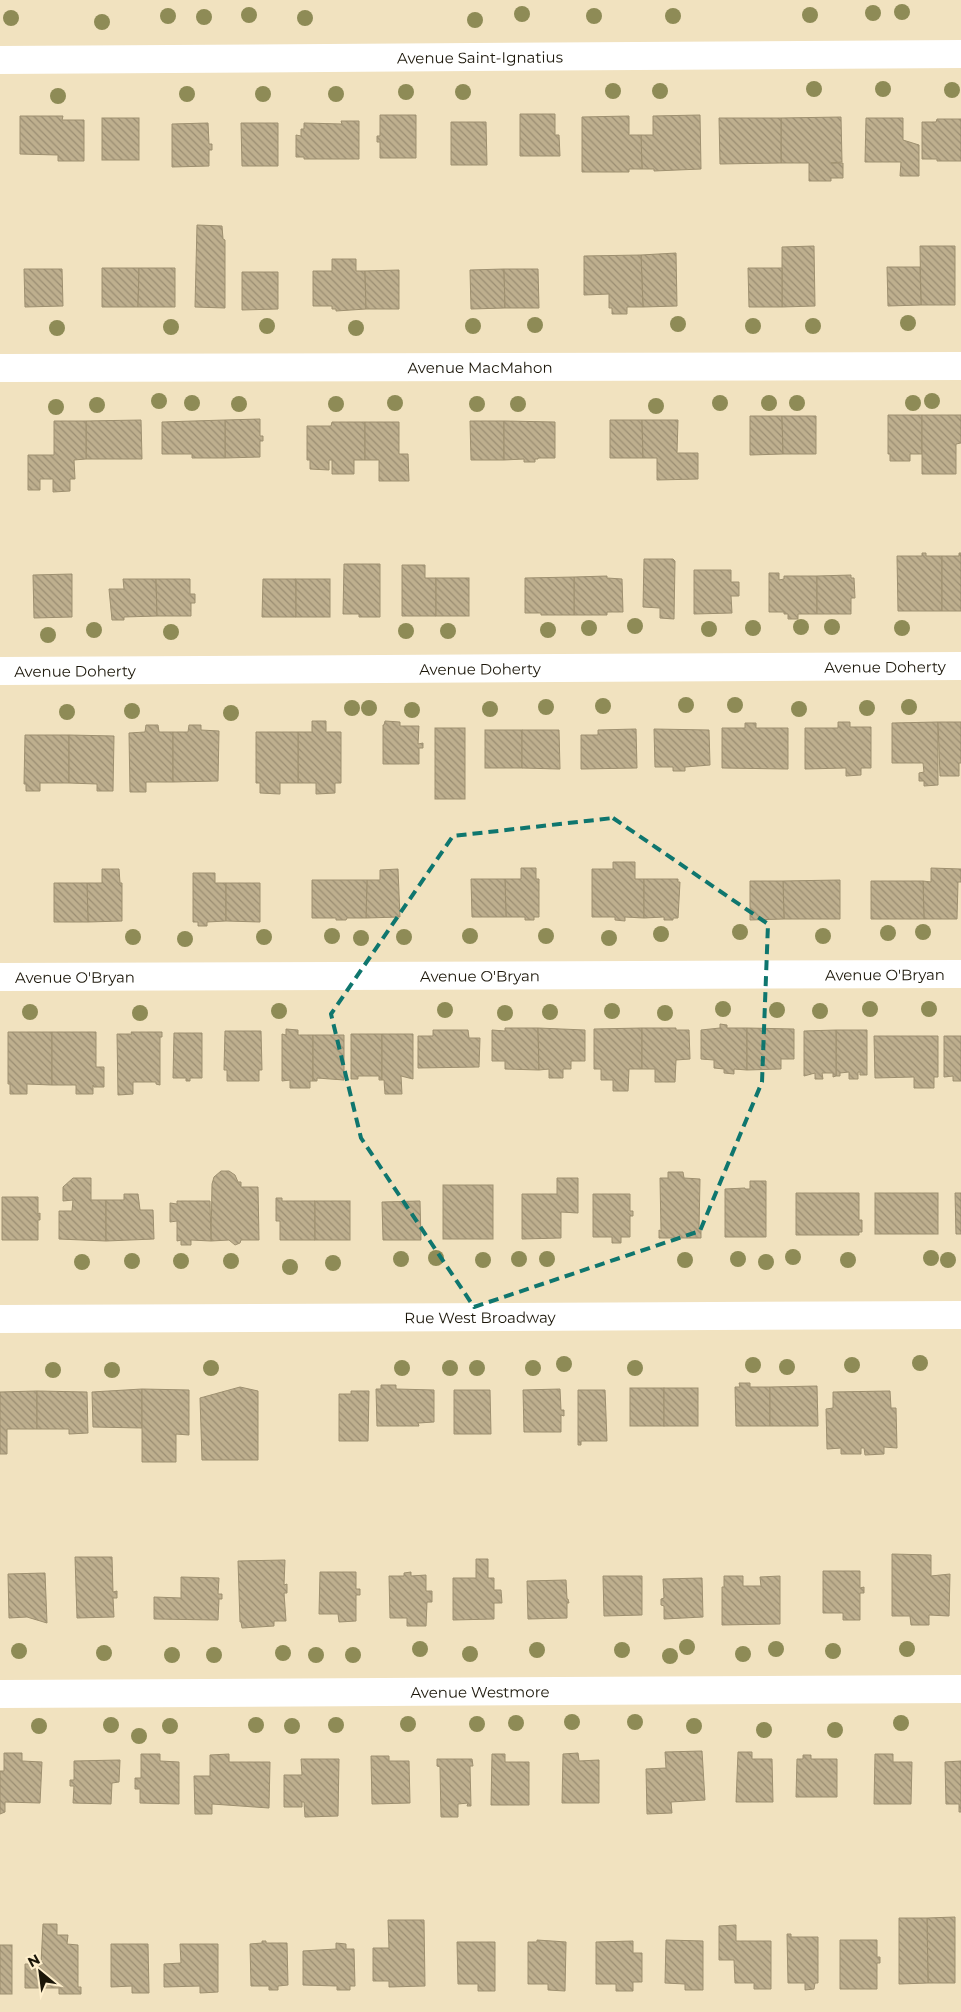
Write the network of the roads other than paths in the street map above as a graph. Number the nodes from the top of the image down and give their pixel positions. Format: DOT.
graph roads {
  1 [pos="961,54"];
  2 [pos="0,60"];
  3 [pos="961,366"];
  4 [pos="0,368"];
  5 [pos="961,666"];
  6 [pos="0,671"];
  7 [pos="961,974"];
  8 [pos="0,977"];
  9 [pos="961,1315"];
  10 [pos="0,1319"];
  11 [pos="961,1689"];
  12 [pos="0,1694"];
  1 -- 2 [label="street, Avenue Saint-Ignatius"];
  3 -- 4 [label="street, Avenue MacMahon"];
  5 -- 6 [label="street, Avenue Doherty"];
  7 -- 8 [label="street, Avenue O'Bryan"];
  9 -- 10 [label="street, Rue West Broadway"];
  11 -- 12 [label="street, Avenue Westmore"];
}
